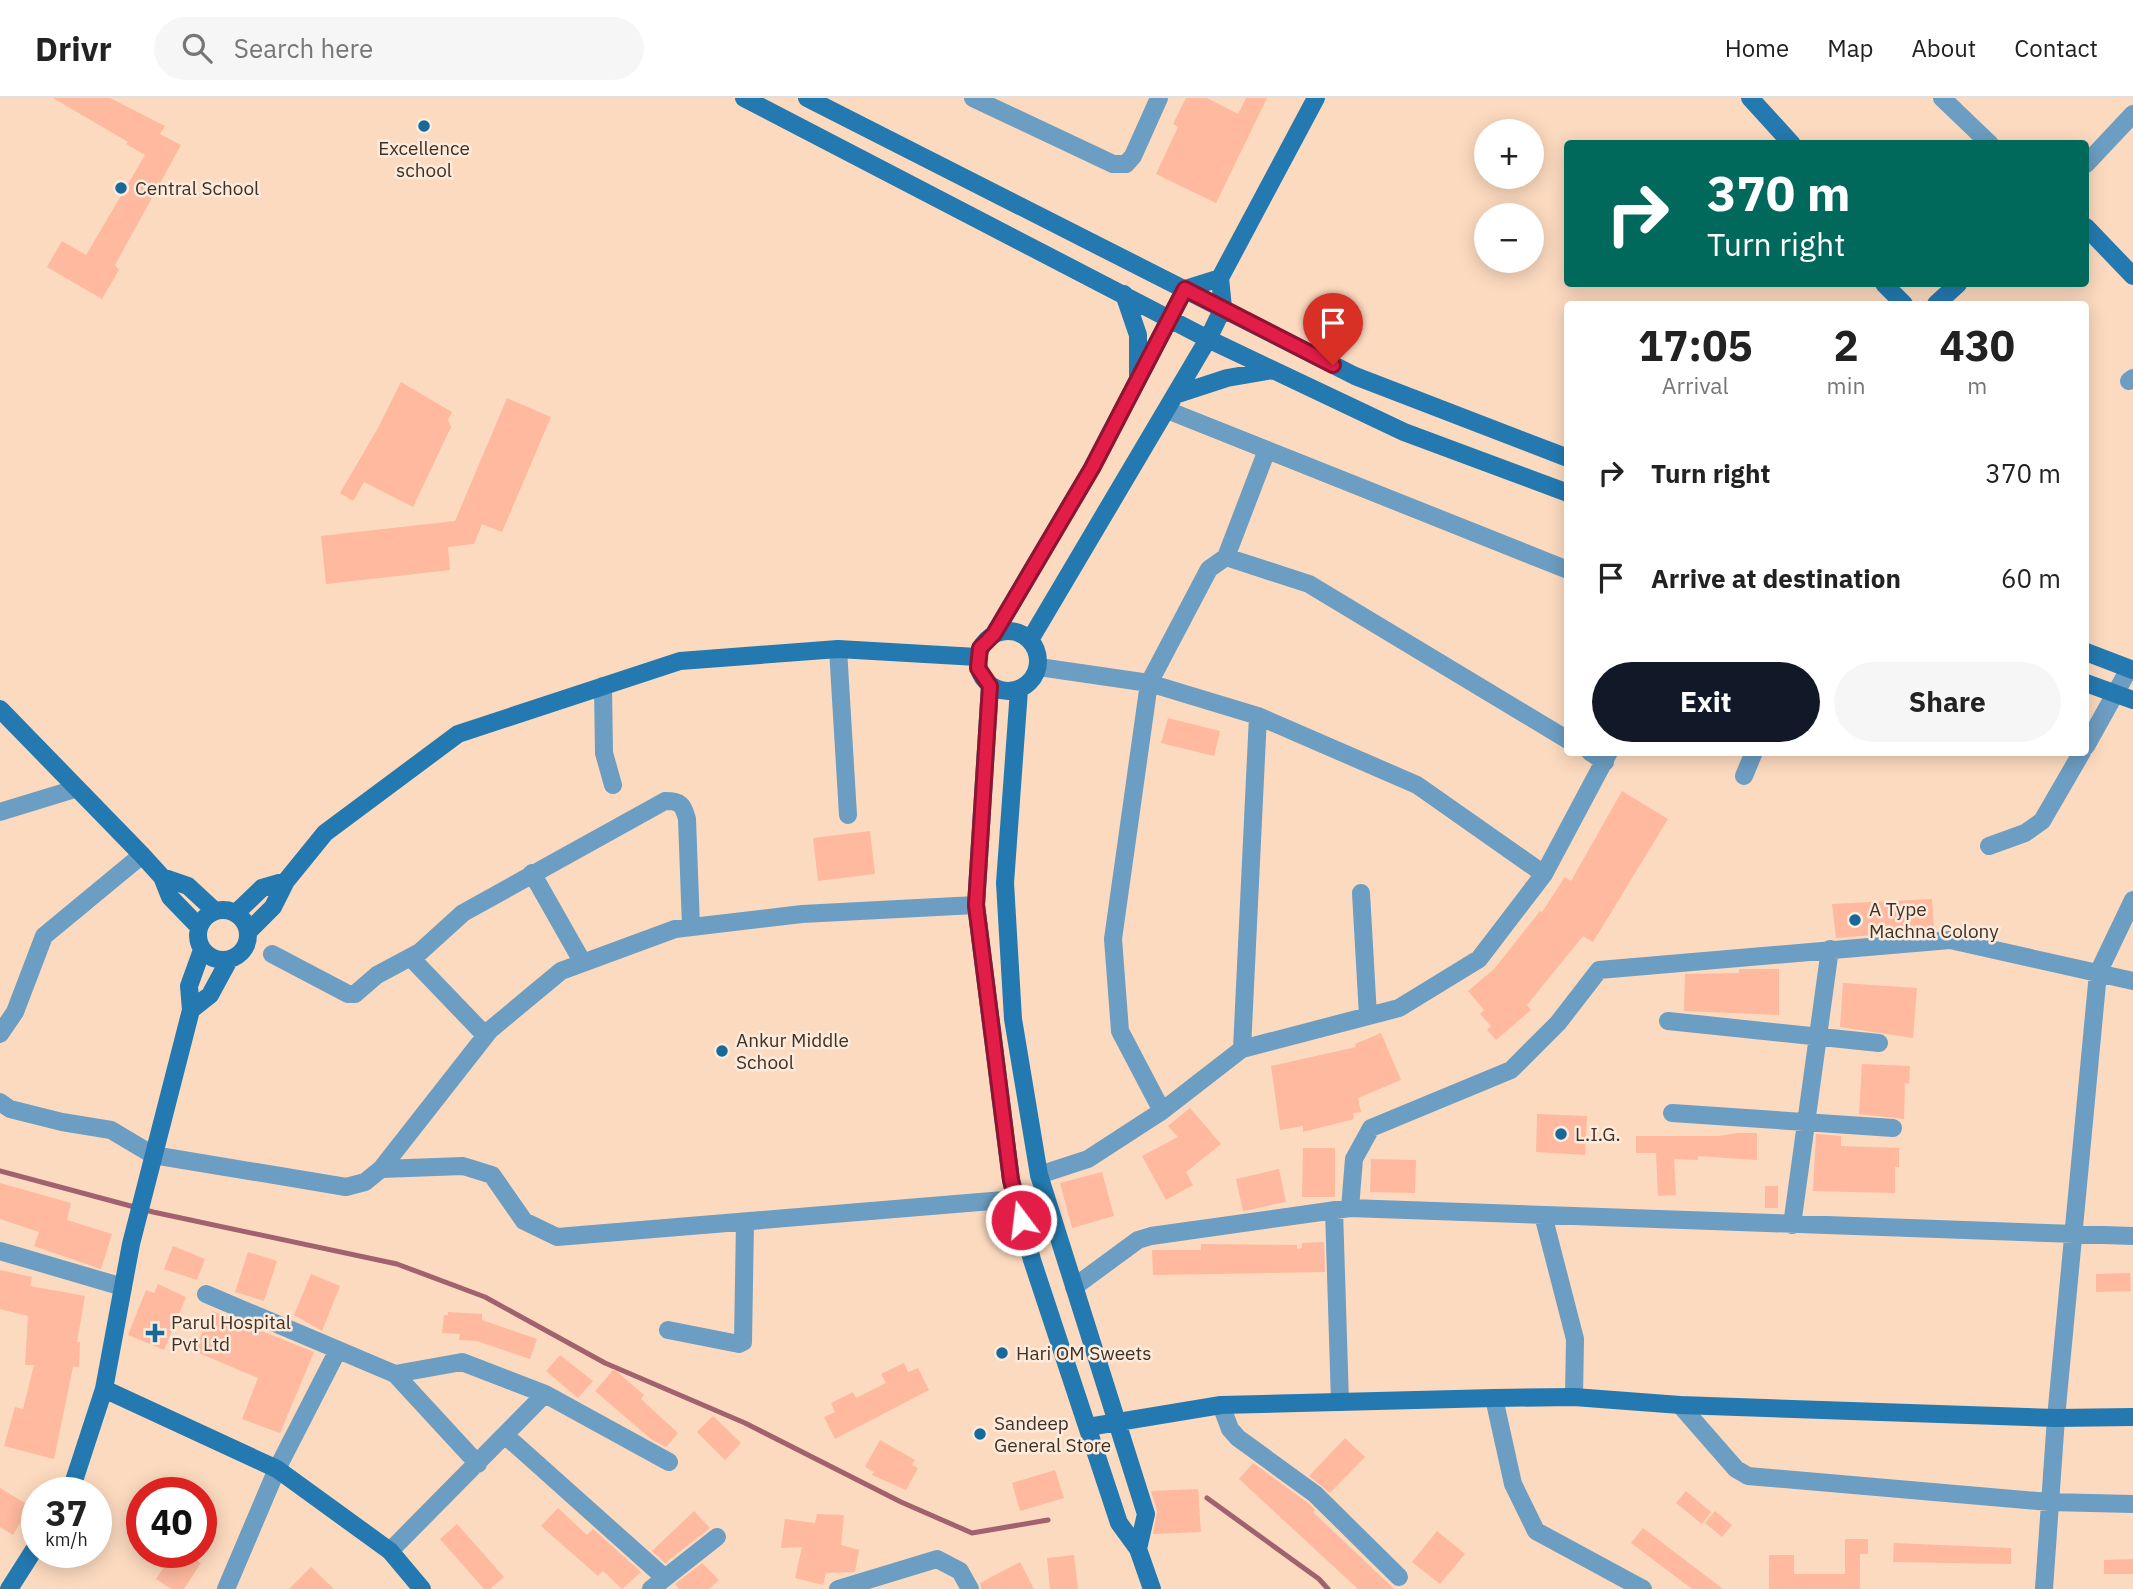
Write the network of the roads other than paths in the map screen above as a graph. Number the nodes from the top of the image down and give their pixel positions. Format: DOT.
graph roads {
  1 [pos="744,98"];
  2 [pos="807,98"];
  3 [pos="973,98"];
  4 [pos="1159,98"];
  5 [pos="1316,98"];
  6 [pos="1750,98"];
  7 [pos="1942,98"];
  8 [pos="2133,114"];
  9 [pos="1788,140"];
  10 [pos="1986,140"];
  11 [pos="2089,161"];
  12 [pos="2089,230"];
  13 [pos="2133,276"];
  14 [pos="1220,278"];
  15 [pos="1887,287"];
  16 [pos="1955,287"];
  17 [pos="1185,289"];
  18 [pos="1124,294"];
  19 [pos="1901,301"];
  20 [pos="1939,301"];
  21 [pos="1223,308"];
  22 [pos="1170,318"];
  23 [pos="1208,339"];
  24 [pos="1273,370"];
  25 [pos="1355,376"];
  26 [pos="1138,382"];
  27 [pos="1171,402"];
  28 [pos="1340,402"];
  29 [pos="1545,449"];
  30 [pos="1267,450"];
  31 [pos="1564,456"];
  32 [pos="1533,480"];
  33 [pos="1564,492"];
  34 [pos="1226,557"];
  35 [pos="1564,568"];
  36 [pos="994,634"];
  37 [pos="1030,640"];
  38 [pos="838,649"];
  39 [pos="2089,653"];
  40 [pos="977,657"];
  41 [pos="1039,667"];
  42 [pos="2131,669"];
  43 [pos="1149,683"];
  44 [pos="2089,684"];
  45 [pos="603,686"];
  46 [pos="990,686"];
  47 [pos="1018,690"];
  48 [pos="2125,697"];
  49 [pos="0,709"];
  50 [pos="1258,716"];
  51 [pos="1564,738"];
  52 [pos="2089,742"];
  53 [pos="1601,756"];
  54 [pos="1752,756"];
  55 [pos="2080,756"];
  56 [pos="1744,776"];
  57 [pos="613,785"];
  58 [pos="75,789"];
  59 [pos="0,812"];
  60 [pos="848,815"];
  61 [pos="1989,846"];
  62 [pos="142,855"];
  63 [pos="532,873"];
  64 [pos="1544,874"];
  65 [pos="162,877"];
  66 [pos="286,881"];
  67 [pos="1361,893"];
  68 [pos="2133,900"];
  69 [pos="976,905"];
  70 [pos="215,911"];
  71 [pos="236,913"];
  72 [pos="199,927"];
  73 [pos="691,927"];
  74 [pos="248,932"];
  75 [pos="1830,949"];
  76 [pos="202,950"];
  77 [pos="272,954"];
  78 [pos="412,958"];
  79 [pos="229,960"];
  80 [pos="583,963"];
  81 [pos="2098,973"];
  82 [pos="2133,981"];
  83 [pos="191,1010"];
  84 [pos="1368,1016"];
  85 [pos="1668,1021"];
  86 [pos="0,1034"];
  87 [pos="485,1035"];
  88 [pos="1816,1037"];
  89 [pos="1879,1043"];
  90 [pos="1242,1049"];
  91 [pos="0,1102"];
  92 [pos="1162,1111"];
  93 [pos="1672,1113"];
  94 [pos="1807,1122"];
  95 [pos="1893,1128"];
  96 [pos="153,1155"];
  97 [pos="381,1170"];
  98 [pos="1039,1175"];
  99 [pos="1016,1199"];
  100 [pos="1342,1209"];
  101 [pos="1543,1215"];
  102 [pos="746,1222"];
  103 [pos="1792,1226"];
  104 [pos="2074,1234"];
  105 [pos="2133,1236"];
  106 [pos="0,1251"];
  107 [pos="123,1287"];
  108 [pos="1074,1287"];
  109 [pos="206,1294"];
  110 [pos="668,1330"];
  111 [pos="338,1350"];
  112 [pos="395,1374"];
  113 [pos="104,1388"];
  114 [pos="545,1394"];
  115 [pos="1574,1397"];
  116 [pos="1494,1398"];
  117 [pos="1340,1402"];
  118 [pos="1221,1405"];
  119 [pos="1680,1405"];
  120 [pos="2133,1417"];
  121 [pos="2056,1418"];
  122 [pos="1118,1422"];
  123 [pos="1088,1427"];
  124 [pos="506,1436"];
  125 [pos="669,1462"];
  126 [pos="478,1464"];
  127 [pos="277,1469"];
  128 [pos="75,1477"];
  129 [pos="2049,1502"];
  130 [pos="2133,1504"];
  131 [pos="717,1537"];
  132 [pos="1138,1549"];
  133 [pos="390,1551"];
  134 [pos="22,1568"];
  135 [pos="1399,1577"];
  136 [pos="658,1584"];
  137 [pos="231,1586"];
  138 [pos="1148,1588"];
  139 [pos="9,1589"];
  140 [pos="422,1589"];
  141 [pos="838,1589"];
  142 [pos="970,1589"];
  143 [pos="1643,1589"];
  144 [pos="2044,1589"];
  1 -- 18 [label="street"];
  2 -- 17 [label="street"];
  3 -- 4 [label="street"];
  5 -- 14 [label="street"];
  6 -- 9 [label="street"];
  7 -- 10 [label="street"];
  8 -- 11 [label="street"];
  12 -- 13 [label="street"];
  14 -- 17 [label="street"];
  14 -- 21 [label="street"];
  15 -- 19 [label="street"];
  16 -- 20 [label="street"];
  17 -- 21 [label="street"];
  17 -- 22 [label="street"];
  18 -- 22 [label="street"];
  18 -- 26 [label="street"];
  21 -- 23 [label="street"];
  21 -- 25 [label="street"];
  22 -- 23 [label="street"];
  22 -- 26 [label="street"];
  23 -- 24 [label="street"];
  23 -- 27 [label="street"];
  24 -- 27 [label="street"];
  24 -- 28 [label="street"];
  25 -- 28 [label="street"];
  25 -- 29 [label="street"];
  26 -- 36 [label="street"];
  27 -- 30 [label="street"];
  27 -- 37 [label="street"];
  28 -- 32 [label="street"];
  29 -- 31 [label="street"];
  29 -- 32 [label="street"];
  30 -- 34 [label="street"];
  30 -- 35 [label="street"];
  32 -- 33 [label="street"];
  34 -- 43 [label="street"];
  34 -- 51 [label="street"];
  36 -- 37 [label="street"];
  36 -- 40 [label="street"];
  37 -- 41 [label="street"];
  38 -- 40 [label="street"];
  38 -- 45 [label="street"];
  38 -- 60 [label="street"];
  39 -- 42 [label="street"];
  40 -- 46 [label="street"];
  41 -- 43 [label="street"];
  41 -- 47 [label="street"];
  42 -- 48 [label="street"];
  43 -- 50 [label="street"];
  43 -- 92 [label="street"];
  44 -- 48 [label="street"];
  45 -- 57 [label="street"];
  45 -- 66 [label="street"];
  46 -- 47 [label="street"];
  46 -- 69 [label="street"];
  47 -- 98 [label="street"];
  48 -- 52 [label="street"];
  49 -- 58 [label="street"];
  50 -- 64 [label="street"];
  50 -- 90 [label="street"];
  53 -- 64 [label="street"];
  54 -- 56 [label="street"];
  55 -- 61 [label="street"];
  58 -- 59 [label="street"];
  58 -- 62 [label="street"];
  62 -- 65 [label="street"];
  62 -- 86 [label="street"];
  63 -- 73 [label="street"];
  63 -- 78 [label="street"];
  63 -- 80 [label="street"];
  64 -- 84 [label="street"];
  65 -- 70 [label="street"];
  65 -- 72 [label="street"];
  66 -- 71 [label="street"];
  66 -- 74 [label="street"];
  67 -- 84 [label="street"];
  68 -- 81 [label="street"];
  69 -- 73 [label="street"];
  69 -- 99 [label="street"];
  70 -- 71 [label="street"];
  70 -- 72 [label="street"];
  71 -- 74 [label="street"];
  72 -- 76 [label="street"];
  73 -- 80 [label="street"];
  74 -- 79 [label="street"];
  75 -- 81 [label="street"];
  75 -- 88 [label="street"];
  75 -- 100 [label="street"];
  76 -- 79 [label="street"];
  76 -- 83 [label="street"];
  77 -- 78 [label="street"];
  78 -- 87 [label="street"];
  79 -- 83 [label="street"];
  80 -- 87 [label="street"];
  81 -- 82 [label="street"];
  81 -- 104 [label="street"];
  83 -- 96 [label="street"];
  84 -- 90 [label="street"];
  85 -- 88 [label="street"];
  87 -- 97 [label="street"];
  88 -- 89 [label="street"];
  88 -- 94 [label="street"];
  90 -- 92 [label="street"];
  91 -- 96 [label="street"];
  92 -- 98 [label="street"];
  93 -- 94 [label="street"];
  94 -- 95 [label="street"];
  94 -- 103 [label="street"];
  96 -- 97 [label="street"];
  96 -- 107 [label="street"];
  97 -- 102 [label="street"];
  98 -- 108 [label="street"];
  99 -- 102 [label="street"];
  99 -- 123 [label="street"];
  100 -- 101 [label="street"];
  100 -- 108 [label="street"];
  100 -- 117 [label="street"];
  101 -- 103 [label="street"];
  101 -- 115 [label="street"];
  102 -- 110 [label="street"];
  103 -- 104 [label="street"];
  104 -- 105 [label="street"];
  104 -- 121 [label="street"];
  106 -- 107 [label="street"];
  107 -- 113 [label="street"];
  108 -- 122 [label="street"];
  109 -- 111 [label="street"];
  111 -- 112 [label="street"];
  111 -- 127 [label="street"];
  112 -- 114 [label="street"];
  112 -- 126 [label="street"];
  113 -- 127 [label="street"];
  113 -- 128 [label="street"];
  114 -- 124 [label="street"];
  114 -- 125 [label="street"];
  115 -- 116 [label="street"];
  115 -- 119 [label="street"];
  116 -- 117 [label="street"];
  116 -- 143 [label="street"];
  117 -- 118 [label="street"];
  118 -- 122 [label="street"];
  118 -- 135 [label="street"];
  119 -- 121 [label="street"];
  119 -- 129 [label="street"];
  120 -- 121 [label="street"];
  121 -- 129 [label="street"];
  122 -- 123 [label="street"];
  122 -- 132 [label="street"];
  123 -- 132 [label="street"];
  124 -- 126 [label="street"];
  124 -- 136 [label="street"];
  126 -- 133 [label="street"];
  127 -- 133 [label="street"];
  127 -- 137 [label="street"];
  129 -- 130 [label="street"];
  129 -- 144 [label="street"];
  131 -- 136 [label="street"];
  132 -- 138 [label="street"];
  133 -- 140 [label="street"];
  134 -- 139 [label="street"];
  141 -- 142 [label="street"];
}
